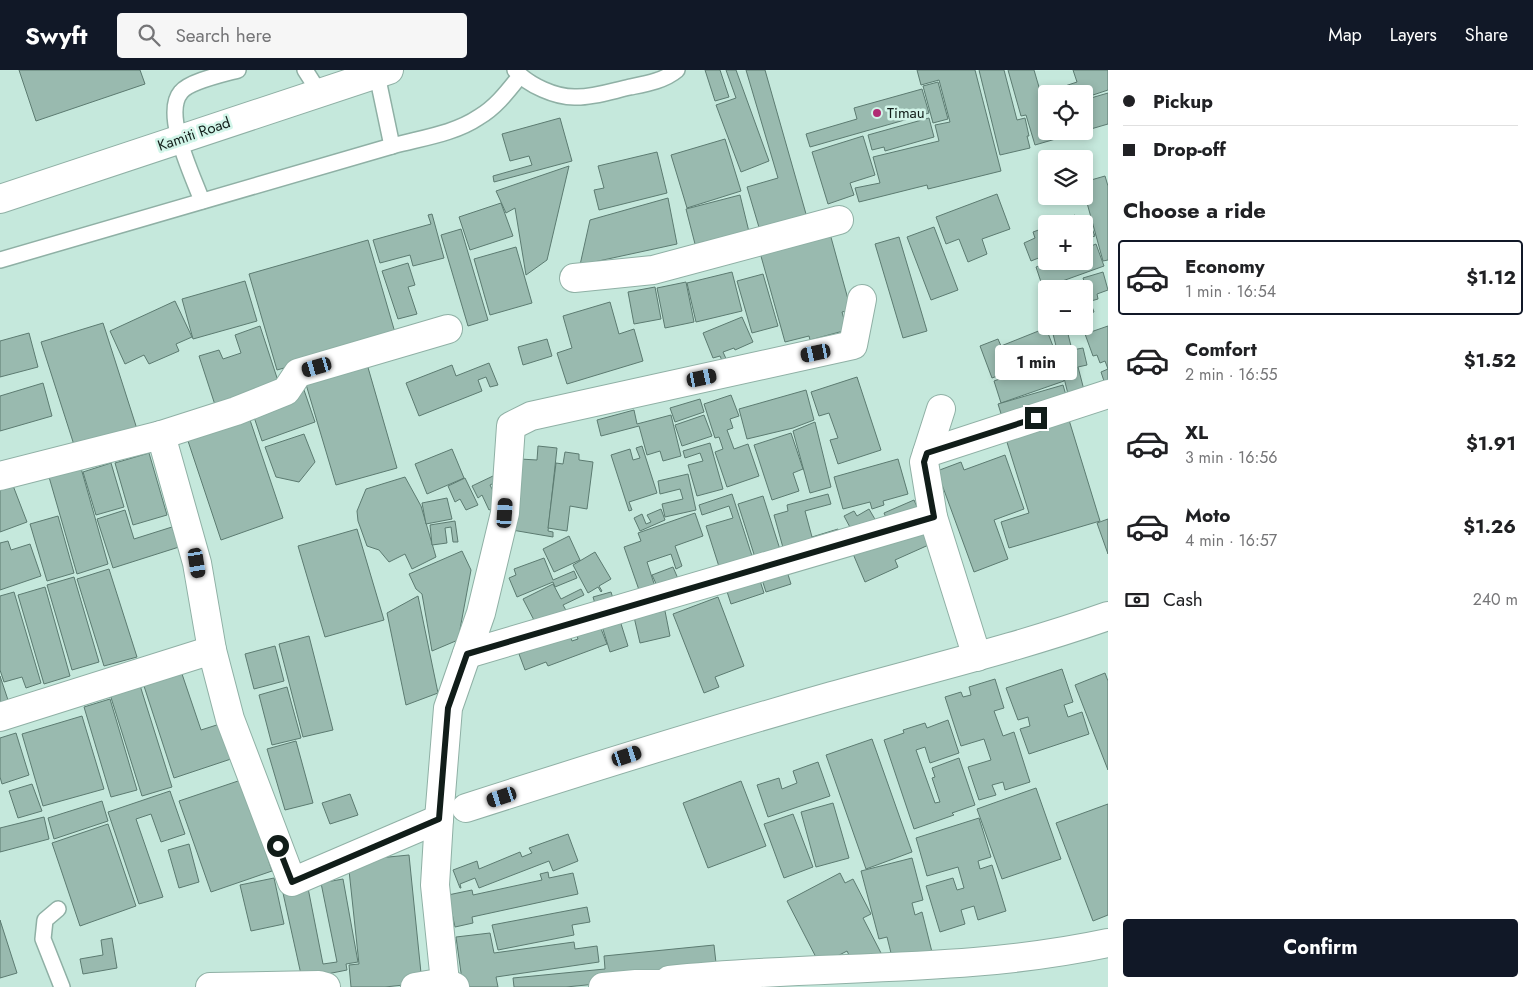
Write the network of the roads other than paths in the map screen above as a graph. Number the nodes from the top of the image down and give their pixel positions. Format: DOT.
graph roads {
  1 [pos="238,70"];
  2 [pos="677,70"];
  3 [pos="380,71"];
  4 [pos="517,73"];
  5 [pos="312,81"];
  6 [pos="178,139"];
  7 [pos="392,146"];
  8 [pos="0,199"];
  9 [pos="202,201"];
  10 [pos="839,220"];
  11 [pos="0,260"];
  12 [pos="574,278"];
  13 [pos="862,299"];
  14 [pos="448,329"];
  15 [pos="1108,394"];
  16 [pos="940,408"];
  17 [pos="161,435"];
  18 [pos="927,453"];
  19 [pos="0,476"];
  20 [pos="934,517"];
  21 [pos="1108,616"];
  22 [pos="212,650"];
  23 [pos="467,654"];
  24 [pos="977,657"];
  25 [pos="0,717"];
  26 [pos="466,808"];
  27 [pos="439,819"];
  28 [pos="58,909"];
  29 [pos="1108,943"];
  30 [pos="948,976"];
  31 [pos="713,981"];
  32 [pos="450,984"];
  33 [pos="62,987"];
  34 [pos="218,987"];
  35 [pos="326,987"];
  36 [pos="415,987"];
  37 [pos="603,987"];
  38 [pos="661,987"];
  39 [pos="668,987"];
  1 -- 6 [label="lane"];
  2 -- 4 [label="lane"];
  3 -- 5 [label="street, Kamiti Road"];
  3 -- 7 [label="lane"];
  4 -- 7 [label="lane"];
  5 -- 6 [label="street, Kamiti Road"];
  6 -- 8 [label="street, Kamiti Road"];
  6 -- 9 [label="lane"];
  7 -- 9 [label="lane"];
  9 -- 11 [label="lane"];
  10 -- 12 [label="street"];
  13 -- 23 [label="street"];
  14 -- 17 [label="street"];
  15 -- 18 [label="street"];
  16 -- 18 [label="street"];
  17 -- 19 [label="street"];
  17 -- 22 [label="street"];
  18 -- 20 [label="street"];
  20 -- 23 [label="street"];
  20 -- 24 [label="street"];
  21 -- 24 [label="street"];
  22 -- 25 [label="street"];
  22 -- 27 [label="street"];
  23 -- 27 [label="street"];
  24 -- 26 [label="street"];
  27 -- 32 [label="street"];
  28 -- 33 [label="lane"];
  29 -- 30 [label="street"];
  30 -- 31 [label="street"];
  31 -- 39 [label="street"];
  32 -- 36 [label="street"];
  34 -- 35 [label="street"];
  37 -- 38 [label="street"];
}
